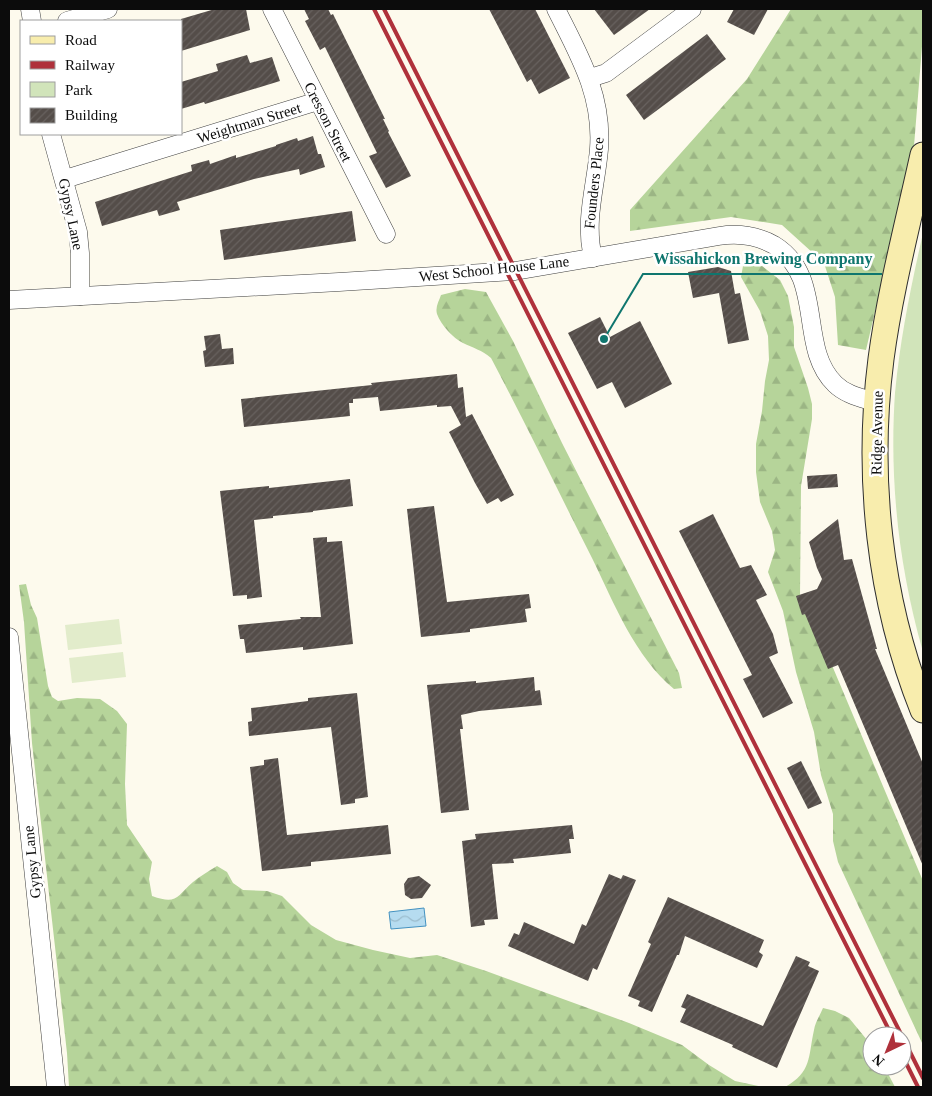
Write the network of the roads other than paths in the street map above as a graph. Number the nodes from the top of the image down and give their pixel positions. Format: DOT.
graph roads {
  1 [pos="108,9"];
  2 [pos="272,9"];
  3 [pos="556,9"];
  4 [pos="692,9"];
  5 [pos="70,20"];
  6 [pos="590,78"];
  7 [pos="318,101"];
  8 [pos="51,135"];
  9 [pos="923,155"];
  10 [pos="65,178"];
  11 [pos="386,234"];
  12 [pos="593,258"];
  13 [pos="80,296"];
  14 [pos="9,300"];
  15 [pos="876,403"];
  16 [pos="9,637"];
  17 [pos="923,710"];
  18 [pos="56,1087"];
  1 -- 5 [label="street"];
  2 -- 7 [label="street, Cresson Street"];
  3 -- 6 [label="street, Founders Place"];
  4 -- 6 [label="street"];
  6 -- 12 [label="street, Founders Place"];
  7 -- 10 [label="street, Weightman Street"];
  7 -- 11 [label="street, Cresson Street"];
  8 -- 10 [label="street, Gypsy Lane"];
  9 -- 15 [label="main road, Ridge Avenue"];
  10 -- 13 [label="street, Gypsy Lane"];
  12 -- 13 [label="street, West School House Lane"];
  12 -- 15 [label="street, West School House Lane"];
  13 -- 14 [label="street, West School House Lane"];
  15 -- 17 [label="main road, Ridge Avenue"];
  16 -- 18 [label="street, Gypsy Lane"];
}
